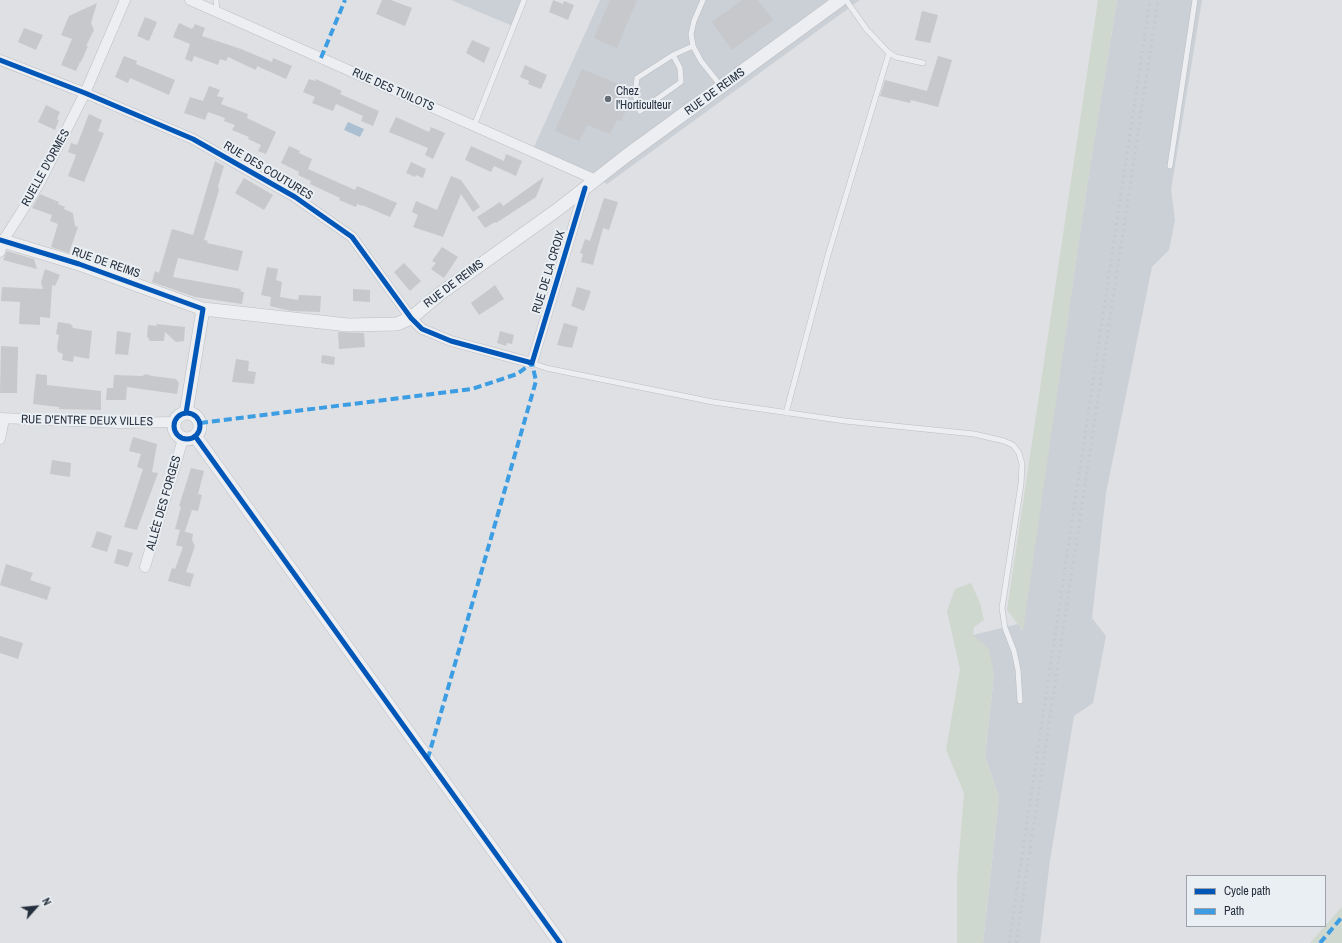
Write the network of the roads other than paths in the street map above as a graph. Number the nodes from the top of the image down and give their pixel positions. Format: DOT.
graph roads {
  1 [pos="125,0"];
  2 [pos="190,0"];
  3 [pos="216,0"];
  4 [pos="524,0"];
  5 [pos="703,0"];
  6 [pos="840,0"];
  7 [pos="846,0"];
  8 [pos="1195,0"];
  9 [pos="217,12"];
  10 [pos="693,46"];
  11 [pos="889,53"];
  12 [pos="673,55"];
  13 [pos="0,60"];
  14 [pos="923,63"];
  15 [pos="722,86"];
  16 [pos="85,93"];
  17 [pos="474,126"];
  18 [pos="1170,166"];
  19 [pos="596,180"];
  20 [pos="585,188"];
  21 [pos="1,244"];
  22 [pos="203,309"];
  23 [pos="411,318"];
  24 [pos="532,363"];
  25 [pos="186,413"];
  26 [pos="786,413"];
  27 [pos="2,419"];
  28 [pos="174,422"];
  29 [pos="189,437"];
  30 [pos="0,439"];
  31 [pos="145,567"];
  32 [pos="1020,701"];
  33 [pos="560,943"];
  1 -- 16 [label="street, RUELLE D'ORMES"];
  2 -- 9 [label="street, RUE DES TUILOTS"];
  3 -- 9 [label="lane"];
  4 -- 17 [label="lane"];
  5 -- 10 [label="lane"];
  6 -- 15 [label="street, RUE DE REIMS"];
  7 -- 11 [label="lane"];
  8 -- 18 [label="lane"];
  9 -- 17 [label="street, RUE DES TUILOTS"];
  10 -- 12 [label="lane"];
  10 -- 15 [label="lane"];
  11 -- 14 [label="lane"];
  11 -- 26 [label="lane"];
  12 -- 12 [label="lane"];
  13 -- 16 [label="street, RUE DES COUTURES"];
  15 -- 19 [label="street, RUE DE REIMS"];
  16 -- 21 [label="street, RUELLE D'ORMES"];
  16 -- 23 [label="street, RUE DES COUTURES"];
  17 -- 19 [label="street, RUE DES TUILOTS"];
  19 -- 20 [label="street, RUE DE REIMS"];
  20 -- 23 [label="street, RUE DE REIMS"];
  20 -- 24 [label="street, RUE DE LA CROIX"];
  21 -- 22 [label="street, RUE DE REIMS"];
  22 -- 23 [label="street, RUE DE REIMS"];
  22 -- 25 [label="street"];
  23 -- 24 [label="street, RUE DES COUTURES"];
  24 -- 26 [label="lane"];
  25 -- 28 [label="street"];
  25 -- 29 [label="street"];
  26 -- 32 [label="lane"];
  27 -- 28 [label="street, RUE D'ENTRE DEUX VILLES"];
  27 -- 30 [label="street"];
  28 -- 29 [label="street"];
  29 -- 31 [label="street, ALLÉE DES FORGES"];
  29 -- 33 [label="street"];
}
